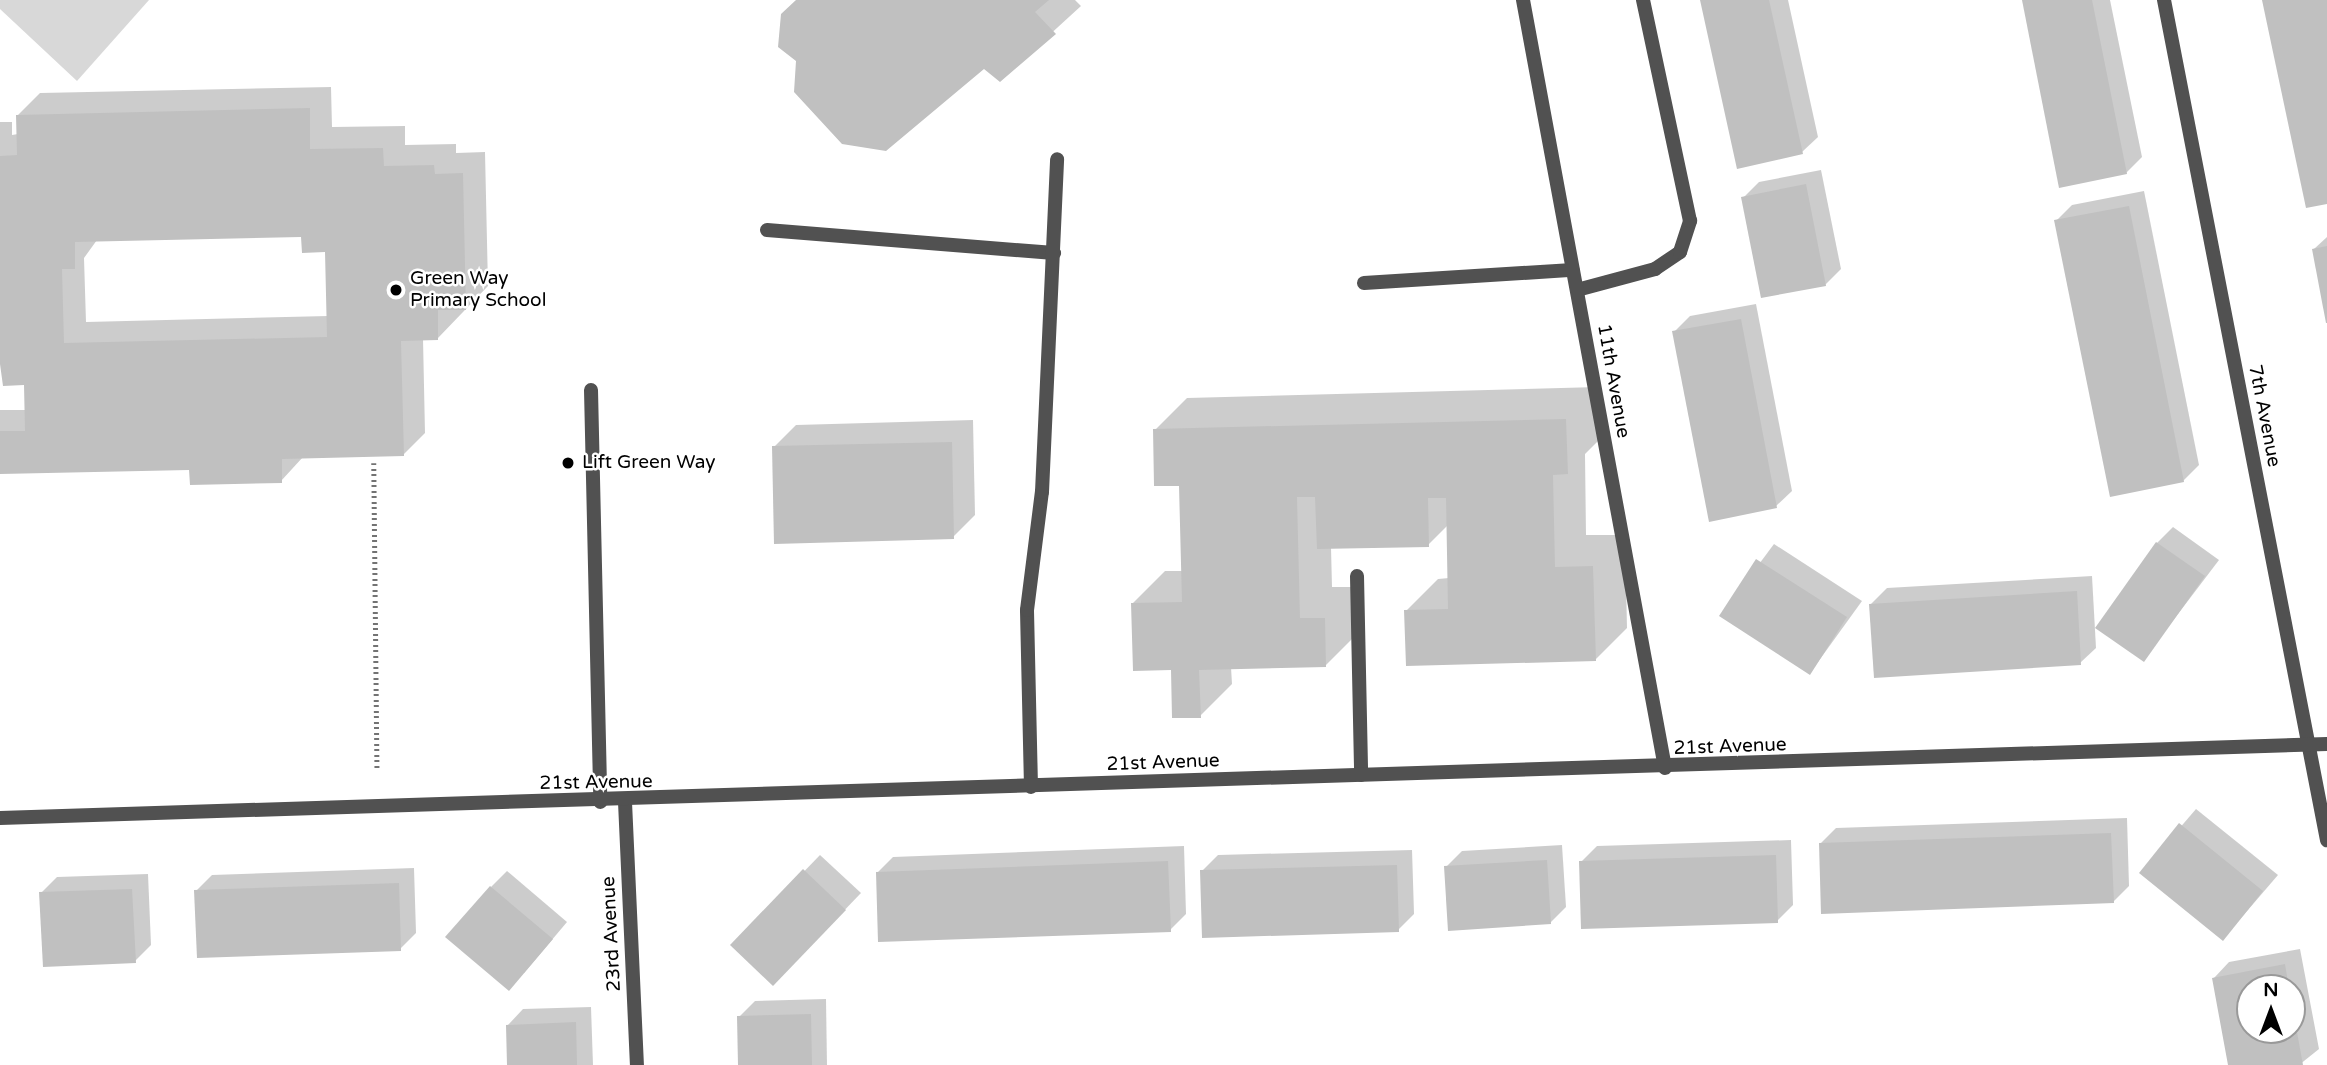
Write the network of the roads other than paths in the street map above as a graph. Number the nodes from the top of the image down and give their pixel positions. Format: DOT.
graph roads {
  1 [pos="1523,0"];
  2 [pos="1643,0"];
  3 [pos="2164,0"];
  4 [pos="1057,159"];
  5 [pos="767,230"];
  6 [pos="1054,253"];
  7 [pos="1573,270"];
  8 [pos="1364,283"];
  9 [pos="1577,290"];
  10 [pos="591,390"];
  11 [pos="1357,576"];
  12 [pos="2327,744"];
  13 [pos="2309,745"];
  14 [pos="1665,768"];
  15 [pos="1361,775"];
  16 [pos="1031,787"];
  17 [pos="600,802"];
  18 [pos="625,802"];
  19 [pos="0,818"];
  20 [pos="2327,840"];
  21 [pos="637,1065"];
  1 -- 7 [label="street, 11th Avenue"];
  2 -- 9 [label="street"];
  3 -- 13 [label="street, 7th Avenue"];
  4 -- 6 [label="street"];
  5 -- 6 [label="street"];
  6 -- 16 [label="street"];
  7 -- 8 [label="street"];
  7 -- 9 [label="street, 11th Avenue"];
  9 -- 14 [label="street, 11th Avenue"];
  10 -- 17 [label="street"];
  11 -- 15 [label="street"];
  12 -- 13 [label="street, 21st Avenue"];
  13 -- 14 [label="street, 21st Avenue"];
  13 -- 20 [label="street, 7th Avenue"];
  14 -- 15 [label="street, 21st Avenue"];
  15 -- 16 [label="street, 21st Avenue"];
  16 -- 18 [label="street, 21st Avenue"];
  17 -- 18 [label="street, 21st Avenue"];
  17 -- 19 [label="street, 21st Avenue"];
  18 -- 21 [label="street, 23rd Avenue"];
}
